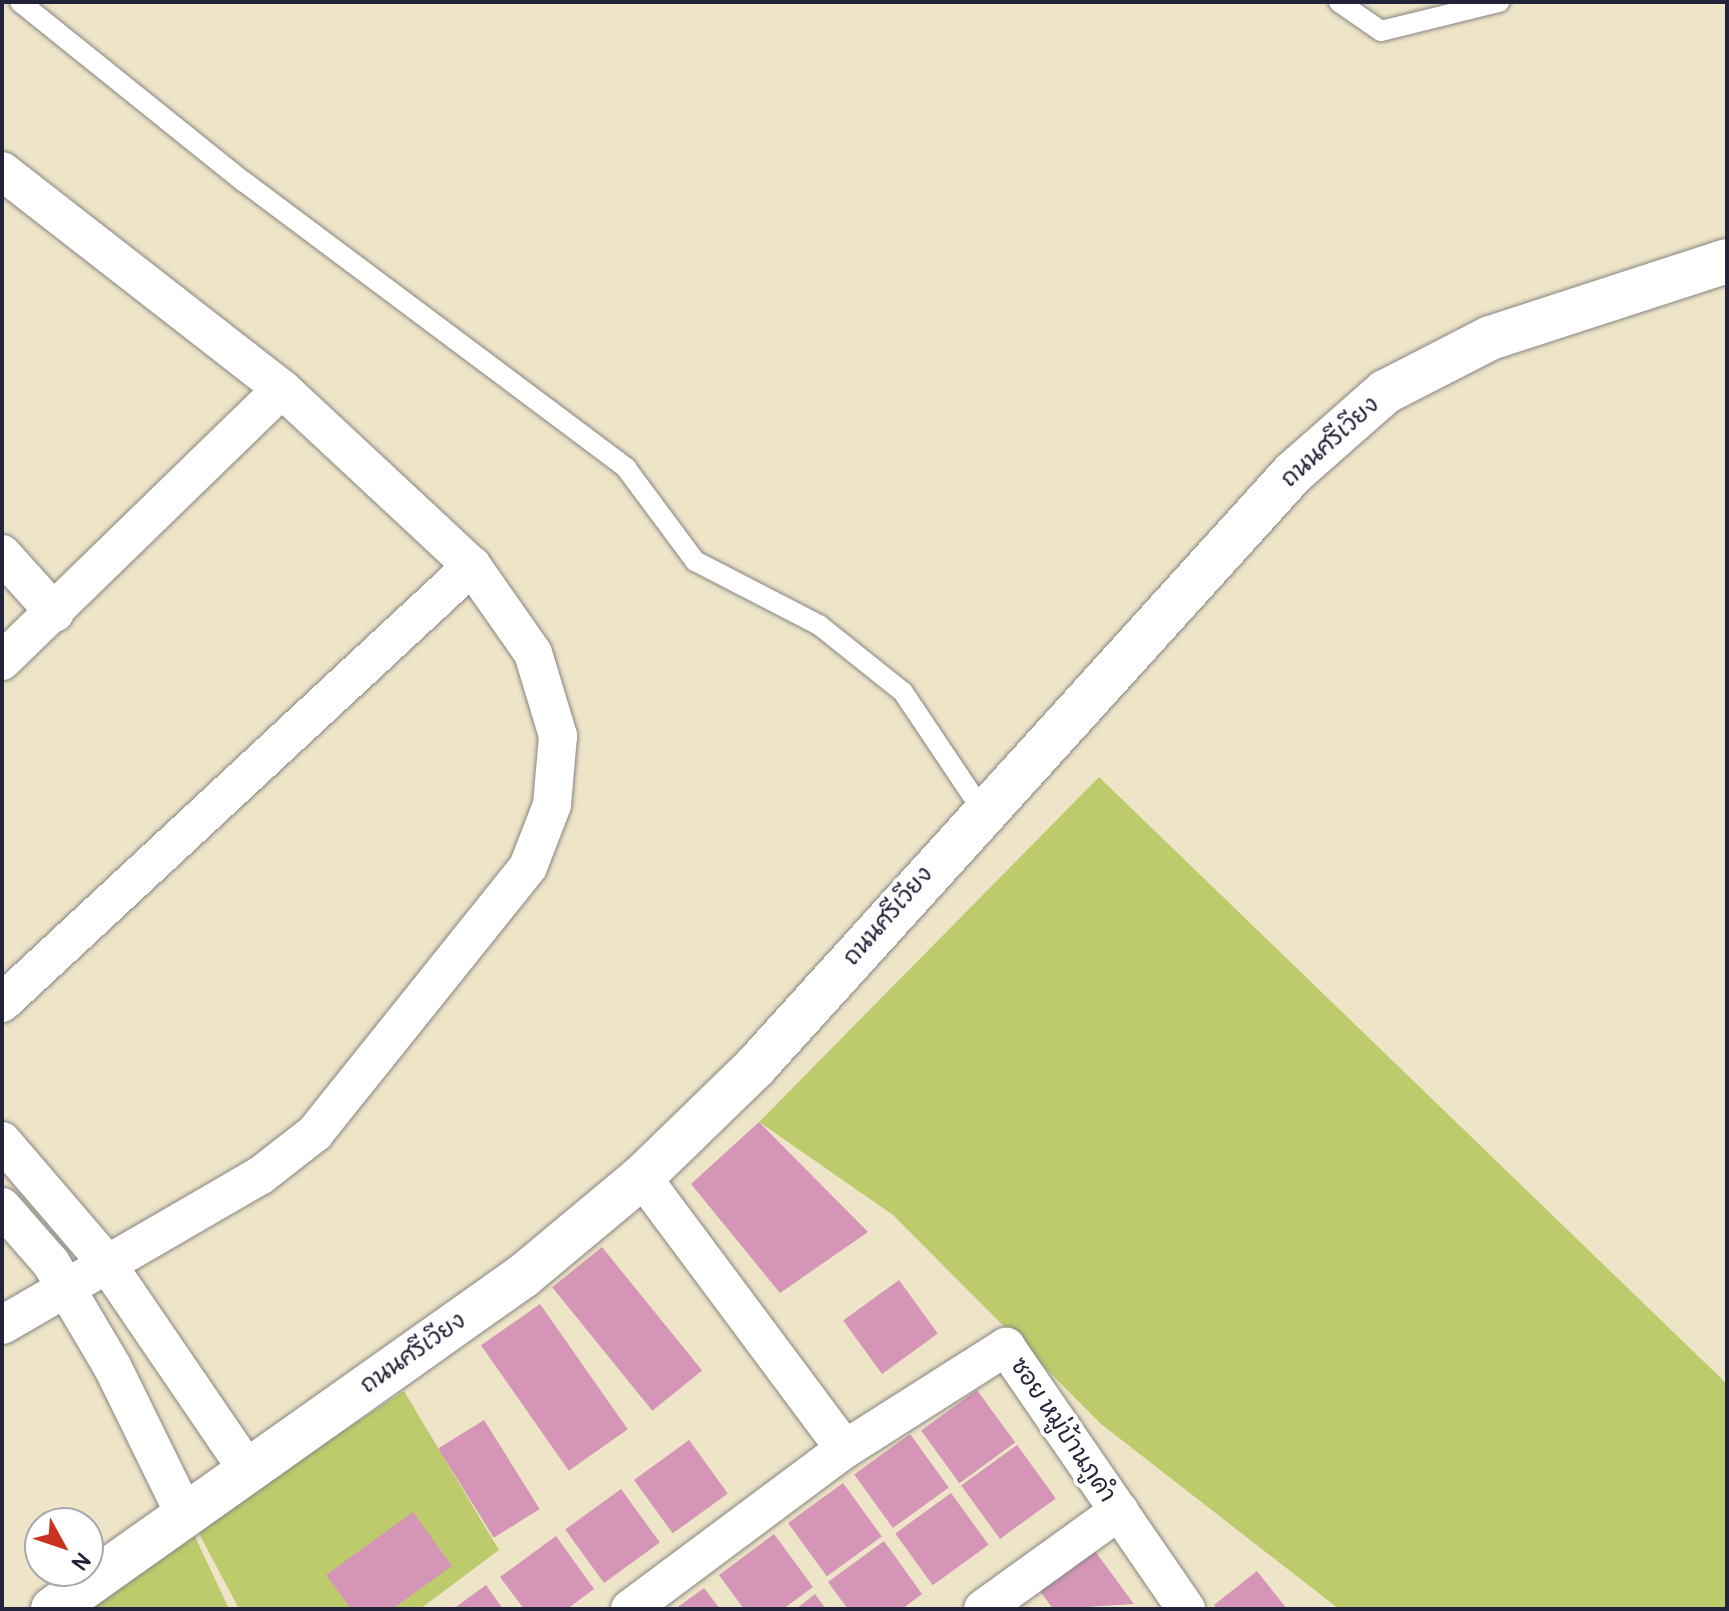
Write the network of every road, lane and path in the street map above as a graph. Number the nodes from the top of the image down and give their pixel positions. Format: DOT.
graph roads {
  1 [pos="20,2"];
  2 [pos="1339,2"];
  3 [pos="1499,2"];
  4 [pos="2,171"];
  5 [pos="1727,261"];
  6 [pos="282,389"];
  7 [pos="2,554"];
  8 [pos="472,566"];
  9 [pos="55,613"];
  10 [pos="2,661"];
  11 [pos="982,810"];
  12 [pos="2,1003"];
  13 [pos="2,1141"];
  14 [pos="642,1177"];
  15 [pos="2,1207"];
  16 [pos="105,1261"];
  17 [pos="65,1287"];
  18 [pos="2,1325"];
  19 [pos="845,1449"];
  20 [pos="248,1471"];
  21 [pos="1119,1511"];
  22 [pos="185,1515"];
  23 [pos="53,1609"];
  24 [pos="630,1609"];
  25 [pos="983,1609"];
  26 [pos="1186,1609"];
  1 -- 11 [label="lane"];
  2 -- 3 [label="lane"];
  4 -- 6 [label="street"];
  5 -- 11 [label="main road, ถนนศรีเวียง"];
  6 -- 8 [label="street"];
  6 -- 9 [label="street"];
  7 -- 9 [label="street"];
  8 -- 12 [label="street"];
  8 -- 16 [label="street"];
  9 -- 10 [label="street"];
  11 -- 14 [label="main road, ถนนศรีเวียง"];
  13 -- 16 [label="street"];
  14 -- 19 [label="street"];
  14 -- 20 [label="main road, ถนนศรีเวียง"];
  15 -- 17 [label="street"];
  16 -- 17 [label="street"];
  16 -- 20 [label="street"];
  17 -- 18 [label="street"];
  17 -- 22 [label="street"];
  19 -- 21 [label="street, ซอย หมู่บ้านภูคำ"];
  19 -- 24 [label="street, ซอย หมู่บ้านภูคำ"];
  20 -- 22 [label="main road, ถนนศรีเวียง"];
  21 -- 25 [label="street, ซอย หมู่บ้านภูคำ"];
  21 -- 26 [label="street, ซอย หมู่บ้านภูคำ"];
  22 -- 23 [label="main road, ถนนศรีเวียง"];
}
